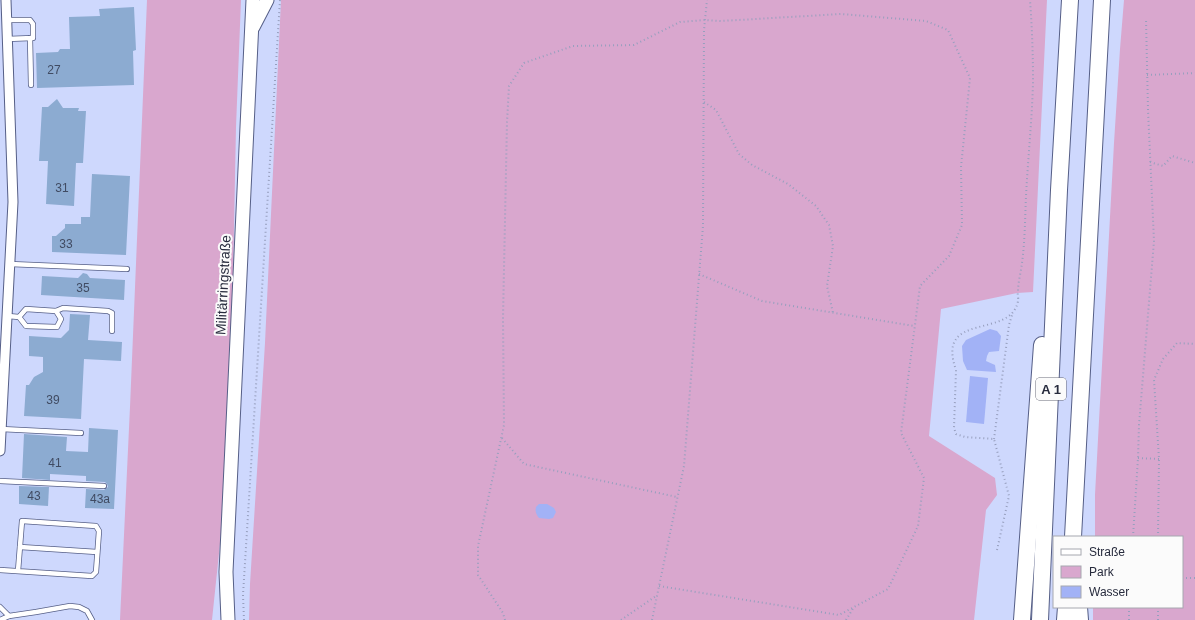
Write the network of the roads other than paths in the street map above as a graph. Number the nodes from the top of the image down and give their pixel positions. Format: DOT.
graph roads {
  1 [pos="6,0"];
  2 [pos="253,0"];
  3 [pos="267,0"];
  4 [pos="1070,0"];
  5 [pos="1102,0"];
  6 [pos="6,20"];
  7 [pos="251,30"];
  8 [pos="30,38"];
  9 [pos="7,39"];
  10 [pos="31,85"];
  11 [pos="1059,190"];
  12 [pos="10,264"];
  13 [pos="127,270"];
  14 [pos="56,310"];
  15 [pos="8,316"];
  16 [pos="19,317"];
  17 [pos="112,332"];
  18 [pos="1,417"];
  19 [pos="1,429"];
  20 [pos="81,434"];
  21 [pos="0,451"];
  22 [pos="0,481"];
  23 [pos="104,486"];
  24 [pos="1029,522"];
  25 [pos="1073,536"];
  26 [pos="20,547"];
  27 [pos="97,552"];
  28 [pos="0,570"];
  29 [pos="18,571"];
  30 [pos="226,572"];
  31 [pos="0,607"];
  32 [pos="1066,608"];
  33 [pos="1079,608"];
  34 [pos="9,616"];
  35 [pos="0,620"];
  36 [pos="92,620"];
  37 [pos="219,620"];
  38 [pos="228,620"];
  39 [pos="1012,620"];
  40 [pos="1022,620"];
  41 [pos="1040,620"];
  42 [pos="1065,620"];
  43 [pos="1080,620"];
  1 -- 6 [label="street"];
  2 -- 7 [label="main road, Militärringstraße"];
  3 -- 7 [label="main road"];
  4 -- 11 [label="highway, A 1"];
  5 -- 25 [label="highway, A 1"];
  6 -- 8 [label="lane"];
  6 -- 9 [label="street"];
  7 -- 30 [label="main road, Militärringstraße"];
  8 -- 9 [label="lane"];
  8 -- 10 [label="lane"];
  9 -- 12 [label="street"];
  11 -- 24 [label="highway"];
  11 -- 41 [label="highway, A 1"];
  12 -- 13 [label="lane"];
  12 -- 15 [label="street"];
  14 -- 16 [label="lane"];
  14 -- 16 [label="lane"];
  14 -- 17 [label="lane"];
  15 -- 16 [label="lane"];
  15 -- 18 [label="street"];
  18 -- 19 [label="street"];
  19 -- 20 [label="lane"];
  19 -- 21 [label="street"];
  22 -- 23 [label="lane"];
  24 -- 39 [label="highway"];
  24 -- 40 [label="highway"];
  26 -- 27 [label="lane"];
  26 -- 27 [label="lane"];
  26 -- 29 [label="lane"];
  27 -- 29 [label="lane"];
  28 -- 29 [label="lane"];
  30 -- 37 [label="main road, Militärringstraße"];
  30 -- 38 [label="main road, Militärringstraße"];
  31 -- 34 [label="lane"];
  32 -- 42 [label="highway"];
  33 -- 43 [label="highway"];
  34 -- 35 [label="lane"];
  34 -- 36 [label="lane"];
}
